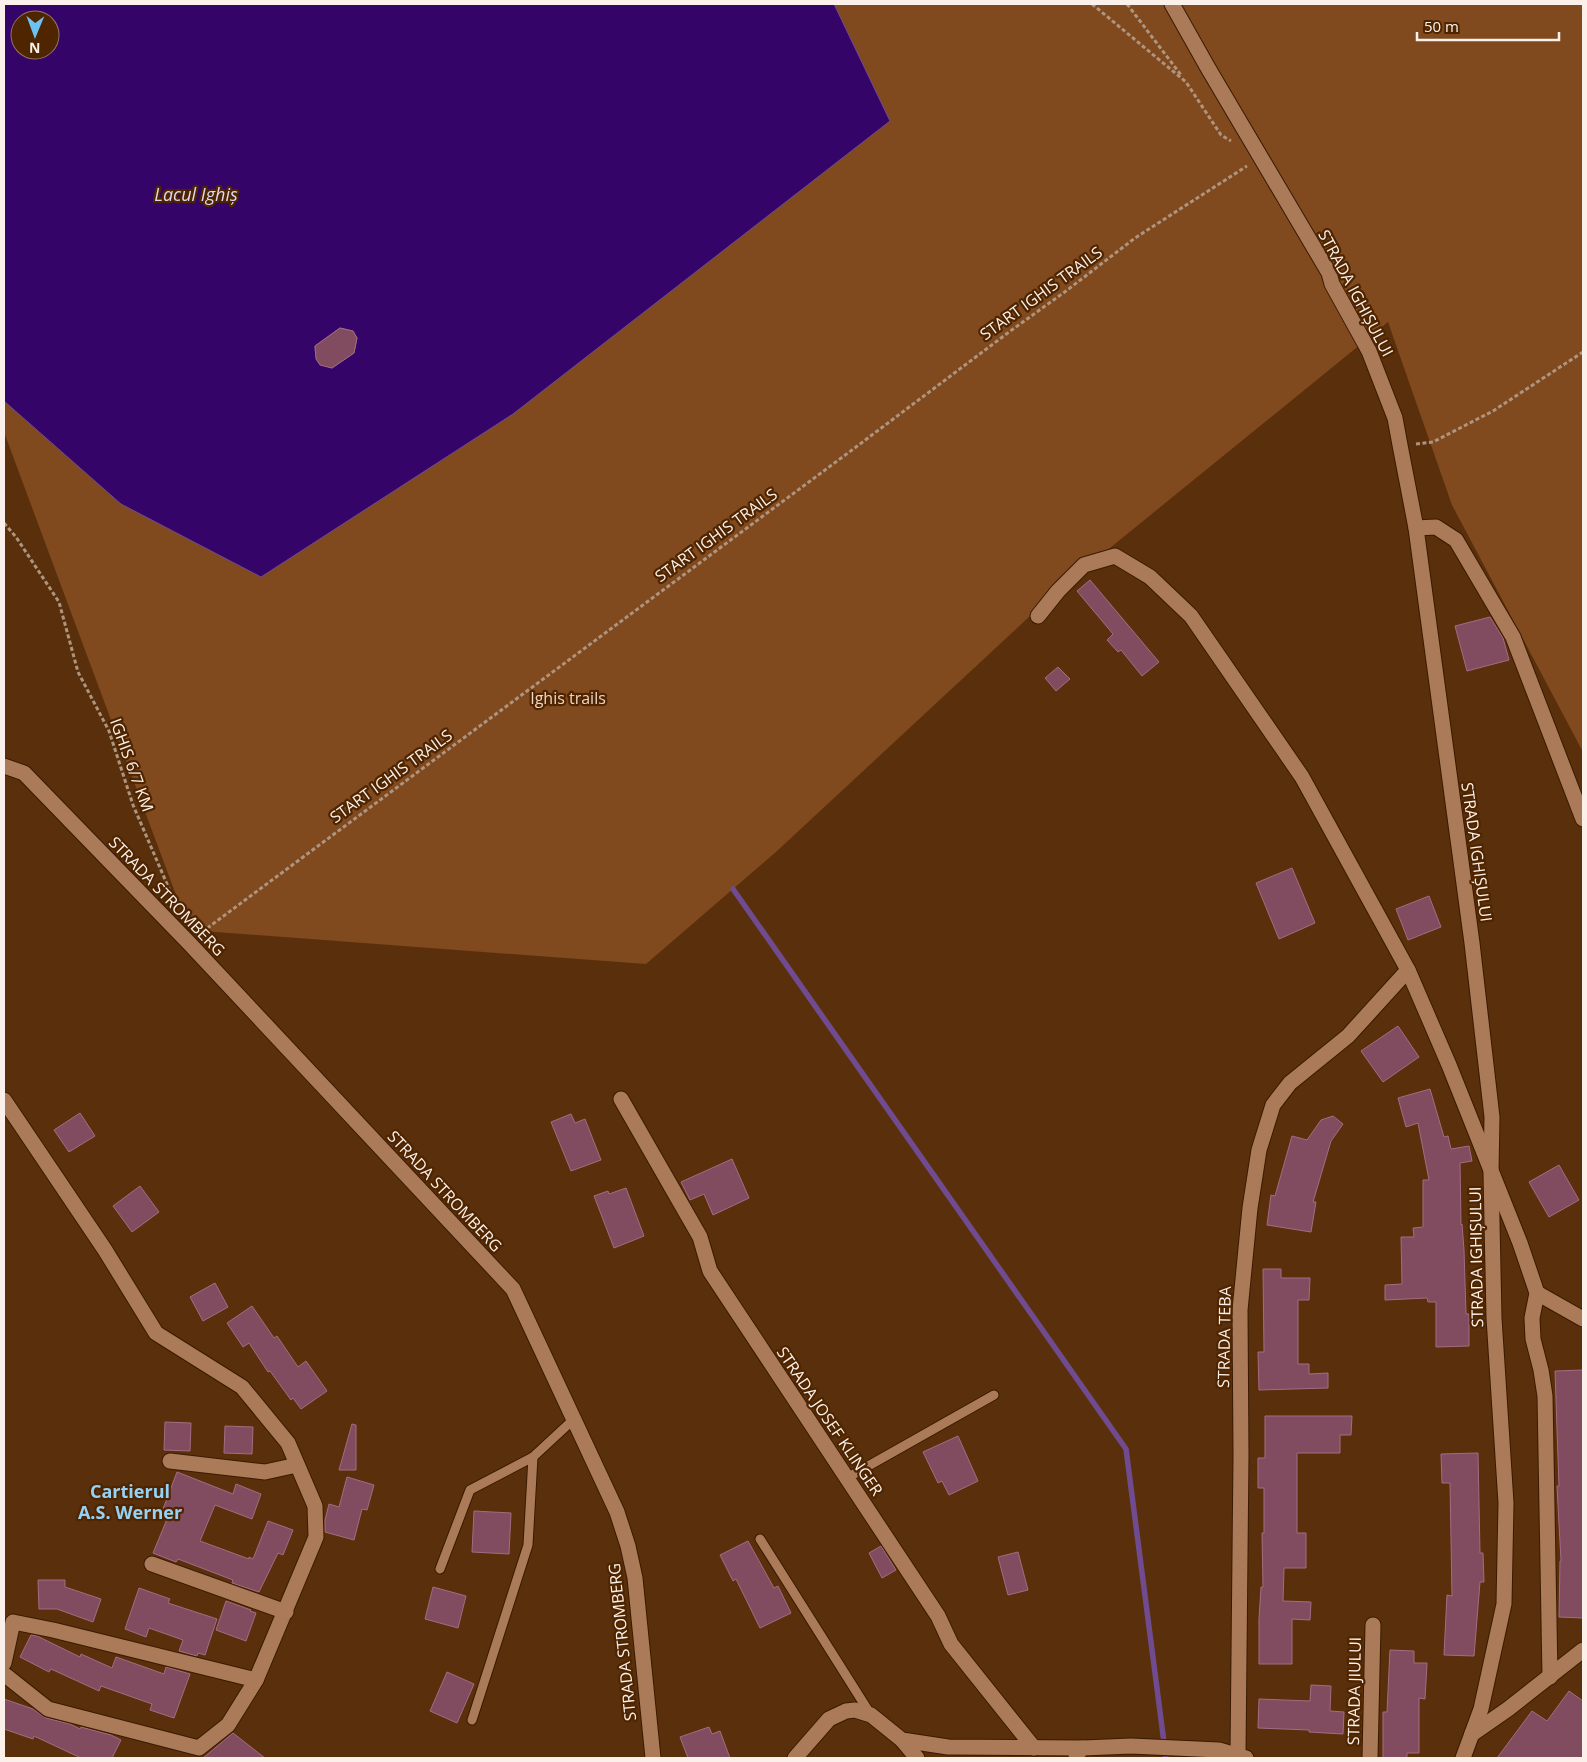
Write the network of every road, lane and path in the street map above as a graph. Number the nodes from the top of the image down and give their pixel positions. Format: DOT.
graph roads {
  1 [pos="1092,4"];
  2 [pos="1127,4"];
  3 [pos="1172,4"];
  4 [pos="1186,82"];
  5 [pos="1237,144"];
  6 [pos="1260,157"];
  7 [pos="1583,352"];
  8 [pos="1400,445"];
  9 [pos="4,523"];
  10 [pos="1416,528"];
  11 [pos="1038,616"];
  12 [pos="4,766"];
  13 [pos="1583,819"];
  14 [pos="180,913"];
  15 [pos="199,934"];
  16 [pos="1408,970"];
  17 [pos="621,1099"];
  18 [pos="4,1100"];
  19 [pos="1491,1174"];
  20 [pos="1537,1293"];
  21 [pos="1583,1319"];
  22 [pos="994,1395"];
  23 [pos="574,1419"];
  24 [pos="533,1457"];
  25 [pos="170,1461"];
  26 [pos="297,1465"];
  27 [pos="847,1478"];
  28 [pos="760,1539"];
  29 [pos="152,1564"];
  30 [pos="440,1569"];
  31 [pos="286,1612"];
  32 [pos="1373,1625"];
  33 [pos="1583,1650"];
  34 [pos="4,1662"];
  35 [pos="4,1674"];
  36 [pos="1550,1677"];
  37 [pos="256,1680"];
  38 [pos="871,1715"];
  39 [pos="472,1720"];
  40 [pos="1472,1734"];
  41 [pos="902,1740"];
  42 [pos="1034,1748"];
  43 [pos="1078,1753"];
  44 [pos="1243,1756"];
  45 [pos="653,1758"];
  46 [pos="795,1758"];
  47 [pos="917,1758"];
  48 [pos="1370,1758"];
  49 [pos="1463,1758"];
  1 -- 4 [label="path"];
  2 -- 4 [label="path"];
  3 -- 6 [label="street, STRADA IGHIȘULUI"];
  4 -- 5 [label="path"];
  6 -- 8 [label="street, STRADA IGHIȘULUI"];
  6 -- 15 [label="path, START IGHIS TRAILS"];
  7 -- 8 [label="path"];
  8 -- 10 [label="street, STRADA IGHIȘULUI"];
  9 -- 14 [label="path, IGHIS 6/7 KM"];
  10 -- 13 [label="street"];
  10 -- 19 [label="street, STRADA IGHIȘULUI"];
  11 -- 16 [label="street"];
  12 -- 23 [label="street, STRADA STROMBERG"];
  16 -- 19 [label="street"];
  16 -- 44 [label="street, STRADA TEBA"];
  17 -- 27 [label="street, STRADA JOSEF KLINGER"];
  18 -- 26 [label="street"];
  19 -- 20 [label="street"];
  19 -- 40 [label="street, STRADA IGHIȘULUI"];
  20 -- 21 [label="street"];
  20 -- 36 [label="street"];
  22 -- 27 [label="lane"];
  23 -- 24 [label="lane"];
  23 -- 45 [label="street, STRADA STROMBERG"];
  24 -- 30 [label="lane"];
  24 -- 39 [label="lane"];
  25 -- 26 [label="street"];
  26 -- 31 [label="street"];
  27 -- 42 [label="street, STRADA JOSEF KLINGER"];
  28 -- 38 [label="lane"];
  29 -- 31 [label="street"];
  31 -- 37 [label="street"];
  32 -- 48 [label="street, STRADA JIULUI"];
  33 -- 36 [label="street"];
  34 -- 37 [label="street"];
  35 -- 37 [label="street"];
  36 -- 40 [label="street"];
  38 -- 41 [label="street"];
  38 -- 46 [label="street"];
  40 -- 49 [label="street, STRADA IGHIȘULUI"];
  41 -- 42 [label="street"];
  41 -- 47 [label="street"];
  42 -- 43 [label="street"];
  43 -- 44 [label="street"];
}
